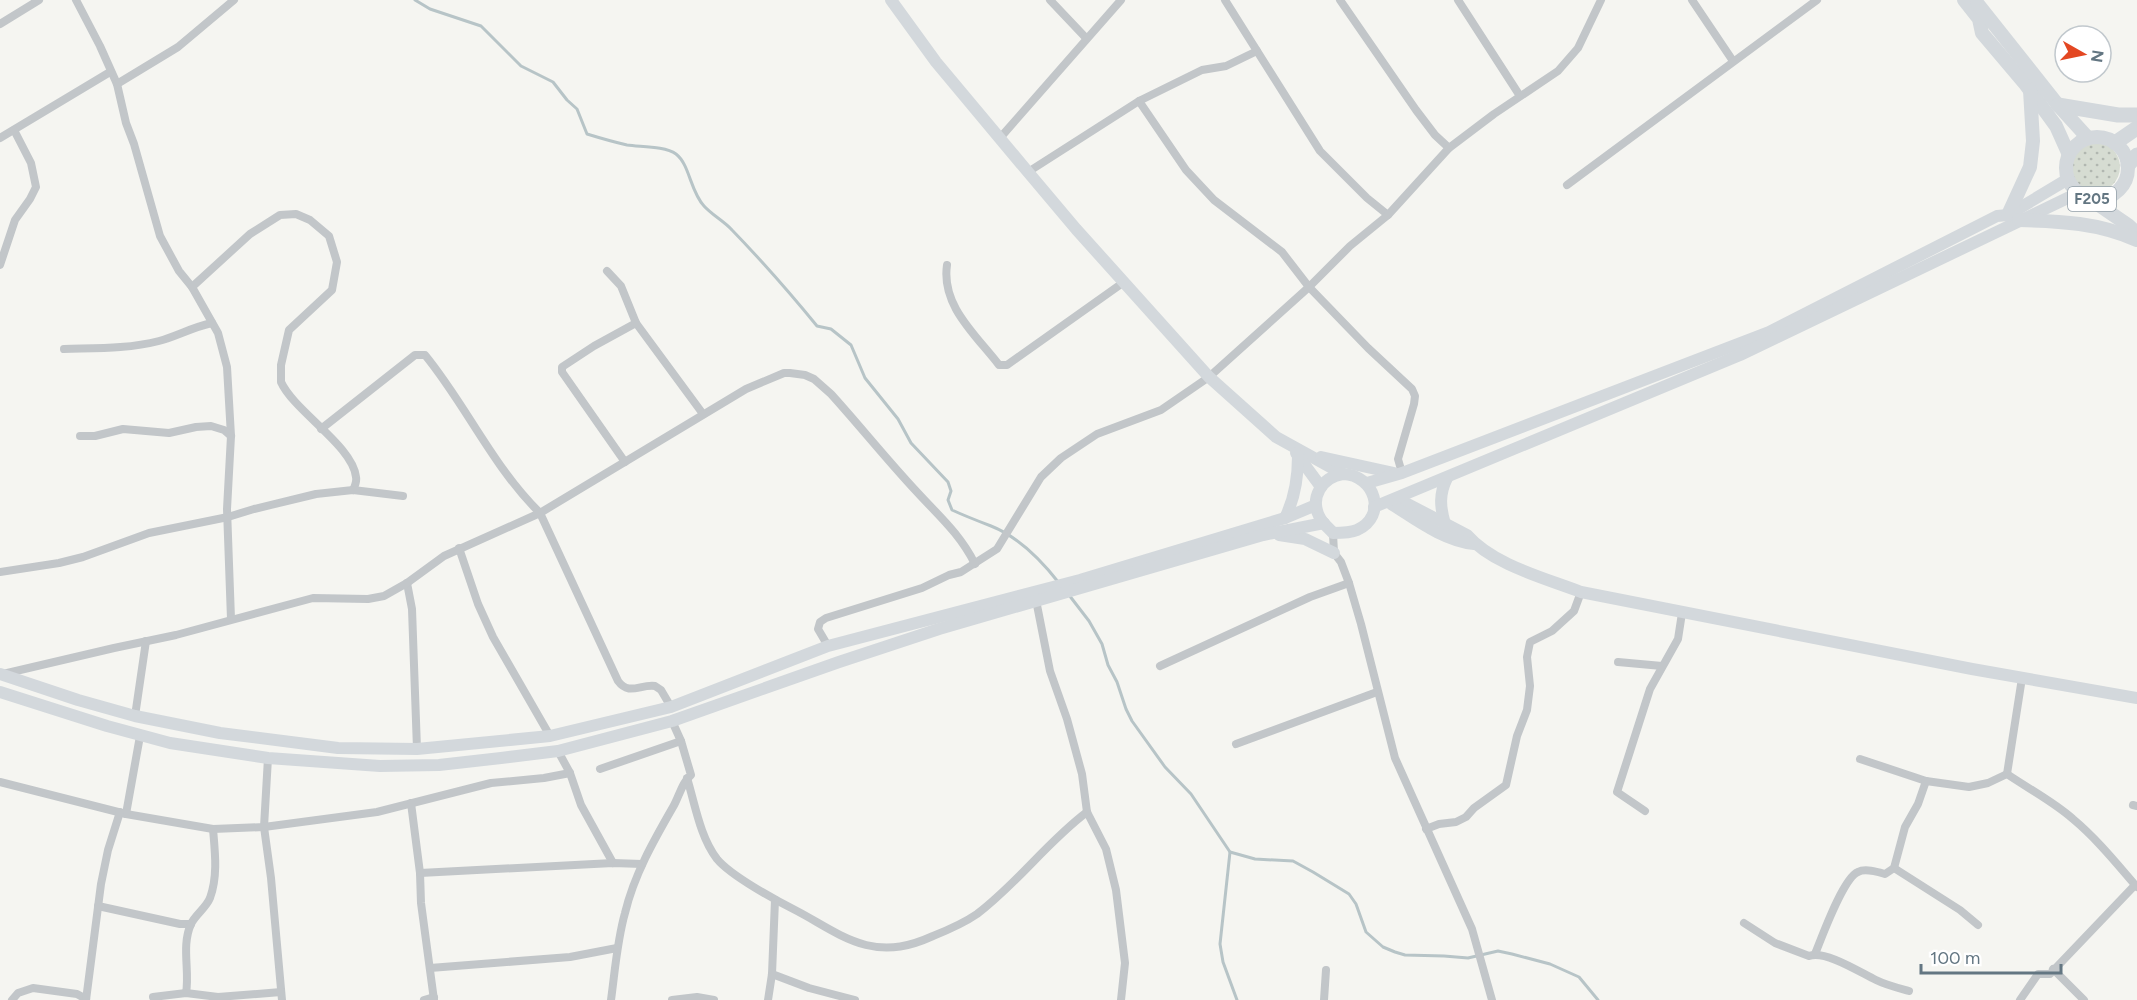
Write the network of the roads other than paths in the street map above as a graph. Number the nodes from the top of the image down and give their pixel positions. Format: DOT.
graph roads {
  1 [pos="39,0"];
  2 [pos="76,0"];
  3 [pos="234,0"];
  4 [pos="891,0"];
  5 [pos="1050,0"];
  6 [pos="1120,0"];
  7 [pos="1225,0"];
  8 [pos="1340,0"];
  9 [pos="1458,0"];
  10 [pos="1601,0"];
  11 [pos="1692,0"];
  12 [pos="1817,0"];
  13 [pos="1964,0"];
  14 [pos="1975,0"];
  15 [pos="0,24"];
  16 [pos="1086,38"];
  17 [pos="1257,51"];
  18 [pos="1733,61"];
  19 [pos="110,72"];
  20 [pos="117,84"];
  21 [pos="2030,90"];
  22 [pos="1521,96"];
  23 [pos="1139,101"];
  24 [pos="2058,105"];
  25 [pos="2137,115"];
  26 [pos="2137,128"];
  27 [pos="14,130"];
  28 [pos="0,138"];
  29 [pos="1000,138"];
  30 [pos="2088,138"];
  31 [pos="2115,143"];
  32 [pos="1449,148"];
  33 [pos="2069,155"];
  34 [pos="2131,165"];
  35 [pos="1028,172"];
  36 [pos="2068,179"];
  37 [pos="1567,185"];
  38 [pos="2137,187"];
  39 [pos="2084,196"];
  40 [pos="1388,214"];
  41 [pos="2014,217"];
  42 [pos="2137,233"];
  43 [pos="2137,240"];
  44 [pos="0,265"];
  45 [pos="947,265"];
  46 [pos="607,271"];
  47 [pos="1124,282"];
  48 [pos="192,286"];
  49 [pos="1309,287"];
  50 [pos="212,323"];
  51 [pos="636,323"];
  52 [pos="64,349"];
  53 [pos="1209,377"];
  54 [pos="704,414"];
  55 [pos="321,429"];
  56 [pos="231,435"];
  57 [pos="80,436"];
  58 [pos="1299,452"];
  59 [pos="625,462"];
  60 [pos="1343,474"];
  61 [pos="1400,474"];
  62 [pos="1448,478"];
  63 [pos="1367,483"];
  64 [pos="1321,486"];
  65 [pos="352,490"];
  66 [pos="403,496"];
  67 [pos="1393,500"];
  68 [pos="1316,506"];
  69 [pos="1374,507"];
  70 [pos="540,513"];
  71 [pos="228,517"];
  72 [pos="1285,518"];
  73 [pos="1324,524"];
  74 [pos="1445,524"];
  75 [pos="1333,533"];
  76 [pos="1263,535"];
  77 [pos="1474,543"];
  78 [pos="459,548"];
  79 [pos="1334,553"];
  80 [pos="975,564"];
  81 [pos="0,572"];
  82 [pos="407,583"];
  83 [pos="1349,583"];
  84 [pos="1079,585"];
  85 [pos="1581,592"];
  86 [pos="1037,597"];
  87 [pos="1682,613"];
  88 [pos="231,619"];
  89 [pos="146,641"];
  90 [pos="828,646"];
  91 [pos="1618,662"];
  92 [pos="1160,666"];
  93 [pos="1662,666"];
  94 [pos="1,674"];
  95 [pos="2022,678"];
  96 [pos="0,692"];
  97 [pos="1377,692"];
  98 [pos="2137,698"];
  99 [pos="671,706"];
  100 [pos="135,716"];
  101 [pos="672,721"];
  102 [pos="140,736"];
  103 [pos="550,736"];
  104 [pos="681,741"];
  105 [pos="1236,744"];
  106 [pos="417,749"];
  107 [pos="558,751"];
  108 [pos="268,758"];
  109 [pos="1860,759"];
  110 [pos="600,768"];
  111 [pos="570,773"];
  112 [pos="2007,774"];
  113 [pos="687,778"];
  114 [pos="1926,781"];
  115 [pos="0,782"];
  116 [pos="411,803"];
  117 [pos="1645,811"];
  118 [pos="1087,812"];
  119 [pos="123,813"];
  120 [pos="264,827"];
  121 [pos="1426,829"];
  122 [pos="213,830"];
  123 [pos="613,863"];
  124 [pos="642,864"];
  125 [pos="1894,868"];
  126 [pos="420,873"];
  127 [pos="2136,886"];
  128 [pos="775,900"];
  129 [pos="98,906"];
  130 [pos="1744,922"];
  131 [pos="190,924"];
  132 [pos="1978,926"];
  133 [pos="617,948"];
  134 [pos="1815,954"];
  135 [pos="430,968"];
  136 [pos="2053,969"];
  137 [pos="1326,970"];
  138 [pos="772,974"];
  139 [pos="87,988"];
  140 [pos="1909,991"];
  141 [pos="186,993"];
  142 [pos="77,994"];
  143 [pos="281,996"];
  144 [pos="153,997"];
  145 [pos="434,998"];
  146 [pos="12,1000"];
  147 [pos="86,1000"];
  148 [pos="424,1000"];
  149 [pos="610,1000"];
  150 [pos="672,1000"];
  151 [pos="714,1000"];
  152 [pos="768,1000"];
  153 [pos="855,1000"];
  154 [pos="1121,1000"];
  155 [pos="1324,1000"];
  156 [pos="1492,1000"];
  157 [pos="2020,1000"];
  158 [pos="2084,1000"];
  1 -- 15 [label="street"];
  2 -- 19 [label="street"];
  3 -- 20 [label="street"];
  4 -- 29 [label="main road"];
  5 -- 16 [label="street"];
  6 -- 16 [label="street"];
  7 -- 17 [label="street"];
  8 -- 32 [label="street"];
  9 -- 22 [label="street"];
  10 -- 22 [label="street"];
  11 -- 18 [label="street"];
  12 -- 18 [label="street"];
  13 -- 21 [label="main road, F205"];
  14 -- 24 [label="main road"];
  16 -- 29 [label="street"];
  17 -- 23 [label="street"];
  17 -- 40 [label="street"];
  18 -- 37 [label="street"];
  19 -- 20 [label="street"];
  19 -- 27 [label="street"];
  20 -- 48 [label="street"];
  21 -- 33 [label="main road, F205"];
  21 -- 41 [label="main road"];
  22 -- 32 [label="street"];
  23 -- 35 [label="street"];
  23 -- 49 [label="street"];
  24 -- 25 [label="highway"];
  24 -- 30 [label="main road"];
  26 -- 31 [label="highway"];
  27 -- 28 [label="street"];
  27 -- 44 [label="street"];
  29 -- 35 [label="main road"];
  30 -- 31 [label="main road"];
  30 -- 33 [label="main road"];
  31 -- 34 [label="main road, F205"];
  32 -- 40 [label="street"];
  33 -- 36 [label="main road, F205"];
  34 -- 38 [label="main road, F205"];
  34 -- 39 [label="main road, F205"];
  35 -- 47 [label="main road"];
  36 -- 39 [label="main road, F205"];
  36 -- 41 [label="main road"];
  39 -- 41 [label="main road"];
  39 -- 42 [label="main road, F205"];
  40 -- 49 [label="street"];
  41 -- 43 [label="main road"];
  41 -- 61 [label="main road"];
  41 -- 62 [label="main road"];
  45 -- 47 [label="street"];
  46 -- 51 [label="street"];
  47 -- 53 [label="main road"];
  48 -- 50 [label="street"];
  48 -- 55 [label="street"];
  49 -- 53 [label="street"];
  49 -- 61 [label="street"];
  50 -- 52 [label="street"];
  50 -- 56 [label="street"];
  51 -- 54 [label="street"];
  51 -- 59 [label="street"];
  53 -- 58 [label="main road"];
  53 -- 80 [label="street"];
  54 -- 59 [label="street"];
  54 -- 80 [label="street"];
  55 -- 65 [label="street"];
  55 -- 70 [label="street"];
  56 -- 57 [label="street"];
  56 -- 71 [label="street"];
  58 -- 60 [label="main road"];
  58 -- 61 [label="main road"];
  58 -- 64 [label="main road"];
  58 -- 72 [label="main road"];
  59 -- 70 [label="street"];
  60 -- 63 [label="main road"];
  60 -- 64 [label="main road"];
  61 -- 63 [label="main road"];
  62 -- 67 [label="main road"];
  62 -- 74 [label="main road"];
  63 -- 69 [label="main road"];
  64 -- 68 [label="main road"];
  65 -- 66 [label="street"];
  65 -- 71 [label="street"];
  67 -- 69 [label="main road"];
  67 -- 74 [label="main road"];
  67 -- 77 [label="main road"];
  68 -- 72 [label="main road"];
  68 -- 73 [label="main road"];
  69 -- 75 [label="main road"];
  70 -- 78 [label="street"];
  70 -- 99 [label="street"];
  71 -- 81 [label="street"];
  71 -- 88 [label="street"];
  72 -- 84 [label="main road"];
  73 -- 75 [label="main road"];
  73 -- 76 [label="main road"];
  74 -- 77 [label="main road"];
  75 -- 79 [label="street"];
  76 -- 79 [label="main road"];
  76 -- 84 [label="main road"];
  77 -- 85 [label="main road"];
  78 -- 82 [label="street"];
  78 -- 103 [label="street"];
  79 -- 83 [label="street"];
  80 -- 90 [label="street"];
  82 -- 88 [label="street"];
  82 -- 106 [label="street"];
  83 -- 92 [label="street"];
  83 -- 97 [label="street"];
  84 -- 86 [label="main road"];
  85 -- 87 [label="main road"];
  85 -- 121 [label="street"];
  86 -- 90 [label="main road"];
  86 -- 101 [label="main road"];
  86 -- 118 [label="street"];
  87 -- 93 [label="street"];
  87 -- 95 [label="main road"];
  88 -- 89 [label="street"];
  89 -- 94 [label="street"];
  89 -- 100 [label="street"];
  90 -- 99 [label="main road"];
  91 -- 93 [label="street"];
  93 -- 117 [label="street"];
  94 -- 100 [label="main road"];
  95 -- 98 [label="main road"];
  95 -- 112 [label="street"];
  96 -- 102 [label="main road"];
  97 -- 105 [label="street"];
  97 -- 121 [label="street"];
  99 -- 103 [label="main road"];
  100 -- 106 [label="main road"];
  101 -- 104 [label="street"];
  101 -- 107 [label="main road"];
  102 -- 108 [label="main road"];
  102 -- 119 [label="street"];
  103 -- 106 [label="main road"];
  104 -- 110 [label="street"];
  104 -- 113 [label="street"];
  107 -- 108 [label="main road"];
  107 -- 111 [label="street"];
  108 -- 120 [label="street"];
  109 -- 114 [label="street"];
  111 -- 116 [label="street"];
  111 -- 123 [label="street"];
  112 -- 114 [label="street"];
  112 -- 127 [label="street"];
  113 -- 124 [label="street"];
  113 -- 128 [label="street"];
  114 -- 125 [label="street"];
  115 -- 119 [label="street"];
  116 -- 120 [label="street"];
  116 -- 126 [label="street"];
  118 -- 128 [label="street"];
  118 -- 154 [label="street"];
  119 -- 122 [label="street"];
  119 -- 129 [label="street"];
  120 -- 122 [label="street"];
  120 -- 143 [label="street"];
  121 -- 156 [label="street"];
  122 -- 131 [label="street"];
  123 -- 124 [label="street"];
  123 -- 126 [label="street"];
  124 -- 133 [label="street"];
  125 -- 132 [label="street"];
  125 -- 134 [label="street"];
  126 -- 135 [label="street"];
  127 -- 136 [label="street"];
  128 -- 138 [label="street"];
  129 -- 131 [label="street"];
  129 -- 139 [label="street"];
  130 -- 134 [label="street"];
  131 -- 141 [label="street"];
  133 -- 135 [label="street"];
  133 -- 149 [label="street"];
  134 -- 140 [label="street"];
  135 -- 145 [label="street"];
  136 -- 157 [label="street"];
  136 -- 158 [label="street"];
  137 -- 155 [label="street"];
  138 -- 152 [label="street"];
  138 -- 153 [label="street"];
  139 -- 142 [label="street"];
  139 -- 147 [label="street"];
  141 -- 143 [label="street"];
  141 -- 144 [label="street"];
  142 -- 146 [label="street"];
  142 -- 147 [label="street"];
  145 -- 148 [label="street"];
  150 -- 151 [label="street"];
}
